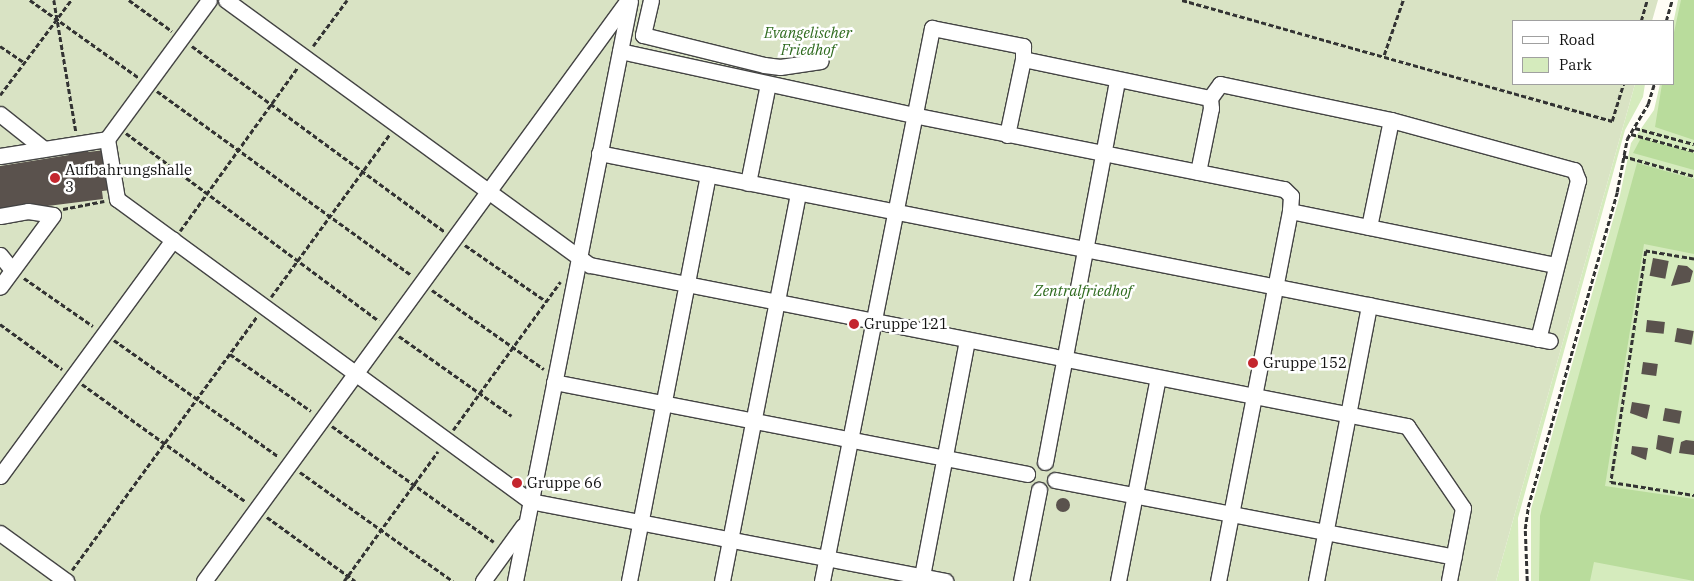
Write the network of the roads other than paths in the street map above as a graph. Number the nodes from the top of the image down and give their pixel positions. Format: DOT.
graph roads {
  1 [pos="209,0"];
  2 [pos="226,0"];
  3 [pos="629,0"];
  4 [pos="651,0"];
  5 [pos="620,51"];
  6 [pos="1023,59"];
  7 [pos="821,61"];
  8 [pos="1117,80"];
  9 [pos="768,84"];
  10 [pos="1210,98"];
  11 [pos="0,114"];
  12 [pos="913,115"];
  13 [pos="1391,120"];
  14 [pos="1007,134"];
  15 [pos="107,139"];
  16 [pos="44,149"];
  17 [pos="599,153"];
  18 [pos="1103,153"];
  19 [pos="0,156"];
  20 [pos="1198,172"];
  21 [pos="708,175"];
  22 [pos="748,183"];
  23 [pos="488,191"];
  24 [pos="798,193"];
  25 [pos="1290,210"];
  26 [pos="894,212"];
  27 [pos="0,216"];
  28 [pos="1370,227"];
  29 [pos="173,240"];
  30 [pos="1085,250"];
  31 [pos="0,255"];
  32 [pos="578,256"];
  33 [pos="1556,265"];
  34 [pos="12,270"];
  35 [pos="688,286"];
  36 [pos="0,287"];
  37 [pos="1275,287"];
  38 [pos="778,303"];
  39 [pos="1369,305"];
  40 [pos="872,321"];
  41 [pos="966,340"];
  42 [pos="1062,359"];
  43 [pos="355,373"];
  44 [pos="1158,378"];
  45 [pos="555,380"];
  46 [pos="1252,396"];
  47 [pos="664,404"];
  48 [pos="1348,415"];
  49 [pos="754,421"];
  50 [pos="850,440"];
  51 [pos="944,458"];
  52 [pos="1045,462"];
  53 [pos="1027,474"];
  54 [pos="0,476"];
  55 [pos="1054,480"];
  56 [pos="1039,490"];
  57 [pos="1134,495"];
  58 [pos="530,501"];
  59 [pos="1230,514"];
  60 [pos="641,522"];
  61 [pos="526,523"];
  62 [pos="1325,532"];
  63 [pos="0,533"];
  64 [pos="730,540"];
  65 [pos="1454,557"];
  66 [pos="827,558"];
  67 [pos="922,576"];
  68 [pos="66,581"];
  69 [pos="204,581"];
  70 [pos="483,581"];
  71 [pos="515,581"];
  72 [pos="629,581"];
  73 [pos="722,581"];
  74 [pos="822,581"];
  75 [pos="945,581"];
  76 [pos="1021,581"];
  77 [pos="1118,581"];
  78 [pos="1218,581"];
  79 [pos="1316,581"];
  80 [pos="1449,581"];
  1 -- 15 [label="lane"];
  2 -- 23 [label="lane"];
  3 -- 5 [label="lane"];
  3 -- 23 [label="lane"];
  4 -- 7 [label="lane"];
  5 -- 9 [label="lane"];
  5 -- 17 [label="lane"];
  6 -- 8 [label="lane"];
  6 -- 12 [label="lane"];
  6 -- 14 [label="lane"];
  8 -- 10 [label="lane"];
  8 -- 18 [label="lane"];
  9 -- 12 [label="lane"];
  9 -- 22 [label="lane"];
  10 -- 13 [label="lane"];
  10 -- 20 [label="lane"];
  11 -- 16 [label="lane"];
  12 -- 14 [label="lane"];
  12 -- 26 [label="lane"];
  13 -- 28 [label="lane"];
  13 -- 33 [label="lane"];
  14 -- 18 [label="lane"];
  15 -- 16 [label="lane"];
  15 -- 29 [label="lane"];
  16 -- 19 [label="lane"];
  17 -- 21 [label="lane"];
  17 -- 32 [label="lane"];
  18 -- 20 [label="lane"];
  18 -- 30 [label="lane"];
  20 -- 25 [label="lane"];
  21 -- 22 [label="lane"];
  21 -- 35 [label="lane"];
  22 -- 24 [label="lane"];
  23 -- 32 [label="lane"];
  23 -- 43 [label="lane"];
  24 -- 26 [label="lane"];
  24 -- 38 [label="lane"];
  25 -- 28 [label="lane"];
  25 -- 37 [label="lane"];
  26 -- 30 [label="lane"];
  26 -- 40 [label="lane"];
  27 -- 34 [label="lane"];
  28 -- 33 [label="lane"];
  29 -- 43 [label="lane"];
  29 -- 54 [label="lane"];
  30 -- 37 [label="lane"];
  30 -- 42 [label="lane"];
  31 -- 34 [label="lane"];
  32 -- 35 [label="lane"];
  32 -- 45 [label="lane"];
  33 -- 39 [label="lane"];
  34 -- 36 [label="lane"];
  35 -- 38 [label="lane"];
  35 -- 47 [label="lane"];
  37 -- 39 [label="lane"];
  37 -- 46 [label="lane"];
  38 -- 40 [label="lane"];
  38 -- 49 [label="lane"];
  39 -- 48 [label="lane"];
  40 -- 41 [label="lane"];
  40 -- 50 [label="lane"];
  41 -- 42 [label="lane"];
  41 -- 51 [label="lane"];
  42 -- 44 [label="lane"];
  42 -- 52 [label="lane"];
  43 -- 58 [label="lane"];
  43 -- 69 [label="lane"];
  44 -- 46 [label="lane"];
  44 -- 57 [label="lane"];
  45 -- 47 [label="lane"];
  45 -- 58 [label="lane"];
  46 -- 48 [label="lane"];
  46 -- 59 [label="lane"];
  47 -- 49 [label="lane"];
  47 -- 60 [label="lane"];
  48 -- 62 [label="lane"];
  48 -- 65 [label="lane"];
  49 -- 50 [label="lane"];
  49 -- 64 [label="lane"];
  50 -- 51 [label="lane"];
  50 -- 66 [label="lane"];
  51 -- 53 [label="lane"];
  51 -- 67 [label="lane"];
  52 -- 53 [label="lane"];
  52 -- 55 [label="lane"];
  53 -- 56 [label="lane"];
  55 -- 56 [label="lane"];
  55 -- 57 [label="lane"];
  56 -- 76 [label="lane"];
  57 -- 59 [label="lane"];
  57 -- 77 [label="lane"];
  58 -- 60 [label="lane"];
  58 -- 61 [label="lane"];
  59 -- 62 [label="lane"];
  59 -- 78 [label="lane"];
  60 -- 64 [label="lane"];
  60 -- 72 [label="lane"];
  61 -- 70 [label="lane"];
  61 -- 71 [label="lane"];
  62 -- 65 [label="lane"];
  62 -- 79 [label="lane"];
  63 -- 68 [label="lane"];
  64 -- 66 [label="lane"];
  64 -- 73 [label="lane"];
  65 -- 80 [label="lane"];
  66 -- 67 [label="lane"];
  66 -- 74 [label="lane"];
  67 -- 75 [label="lane"];
}
